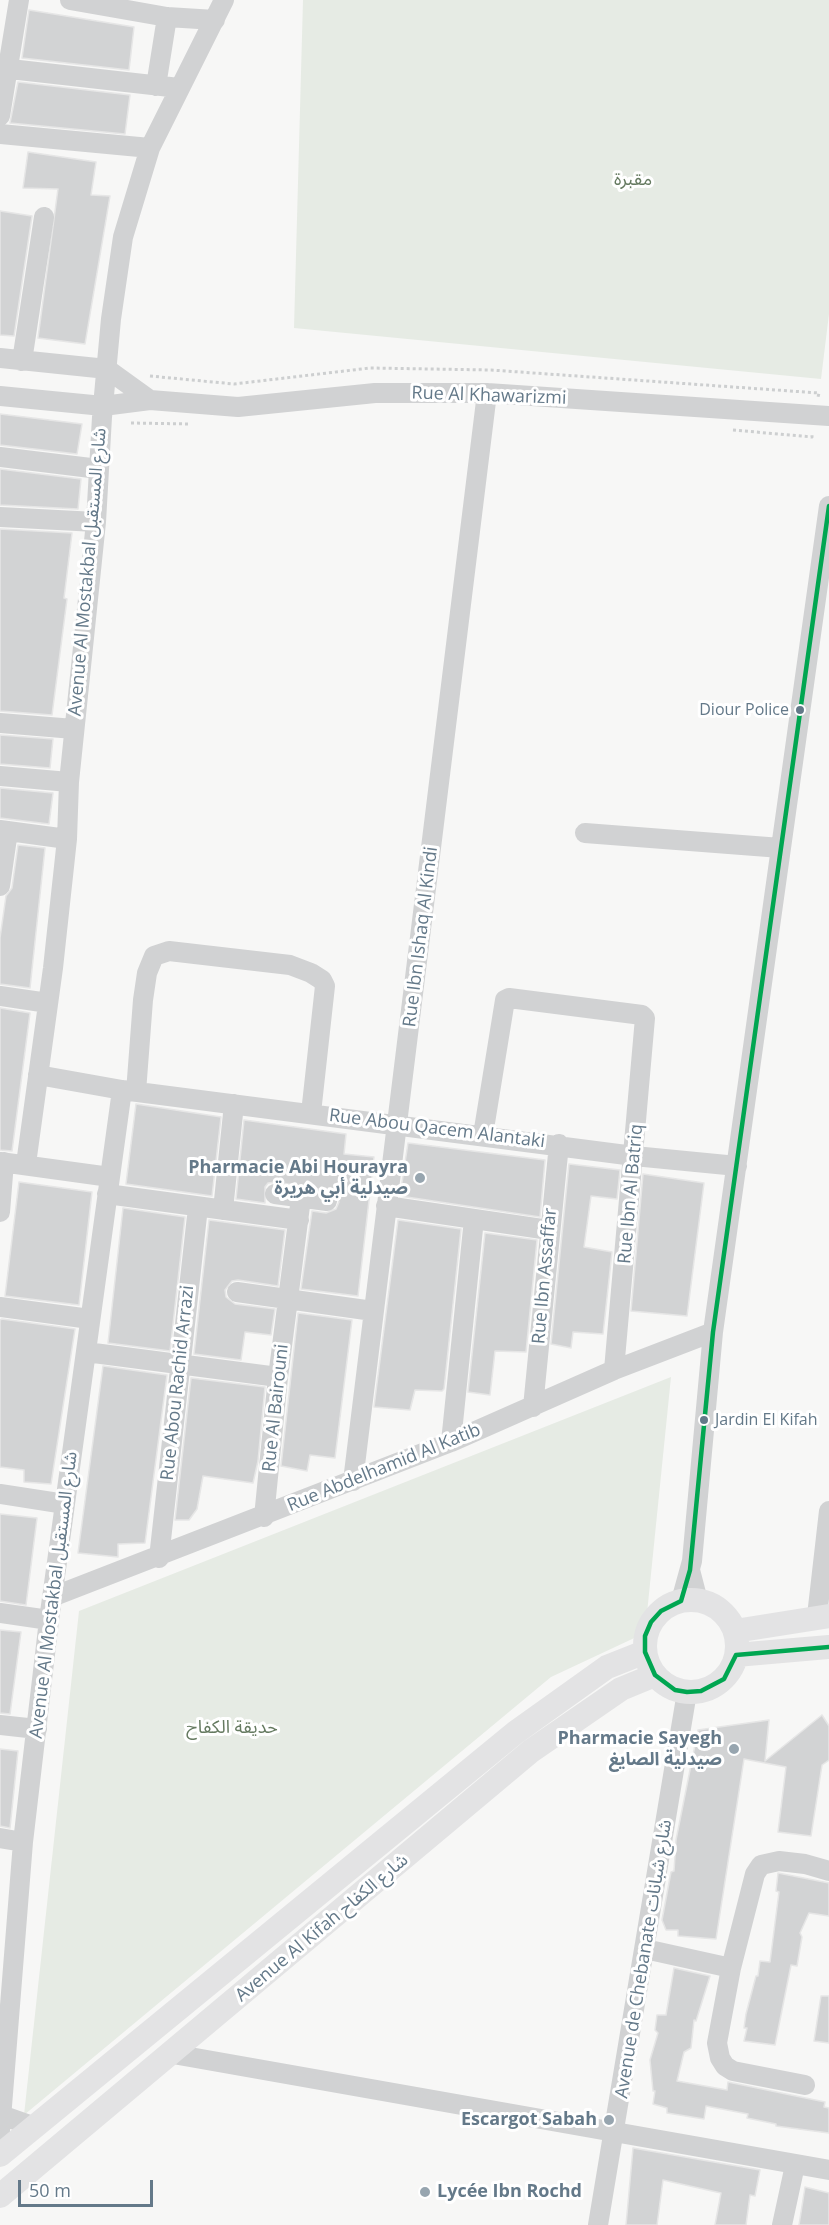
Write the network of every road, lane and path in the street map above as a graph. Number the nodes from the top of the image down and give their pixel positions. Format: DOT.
graph roads {
  1 [pos="19,0"];
  2 [pos="70,0"];
  3 [pos="224,0"];
  4 [pos="167,17"];
  5 [pos="215,21"];
  6 [pos="10,69"];
  7 [pos="156,86"];
  8 [pos="179,88"];
  9 [pos="0,116"];
  10 [pos="0,134"];
  11 [pos="150,148"];
  12 [pos="44,217"];
  13 [pos="0,358"];
  14 [pos="22,361"];
  15 [pos="107,369"];
  16 [pos="487,393"];
  17 [pos="0,396"];
  18 [pos="150,400"];
  19 [pos="103,406"];
  20 [pos="829,416"];
  21 [pos="0,457"];
  22 [pos="99,469"];
  23 [pos="829,506"];
  24 [pos="0,518"];
  25 [pos="96,522"];
  26 [pos="825,556"];
  27 [pos="823,581"];
  28 [pos="0,723"];
  29 [pos="74,729"];
  30 [pos="0,776"];
  31 [pos="69,782"];
  32 [pos="4,830"];
  33 [pos="585,833"];
  34 [pos="67,839"];
  35 [pos="781,848"];
  36 [pos="0,886"];
  37 [pos="0,996"];
  38 [pos="48,1003"];
  39 [pos="38,1075"];
  40 [pos="129,1091"];
  41 [pos="234,1104"];
  42 [pos="311,1113"];
  43 [pos="396,1124"];
  44 [pos="483,1135"];
  45 [pos="559,1144"];
  46 [pos="634,1156"];
  47 [pos="2,1162"];
  48 [pos="26,1164"];
  49 [pos="737,1166"];
  50 [pos="109,1185"];
  51 [pos="275,1194"];
  52 [pos="302,1198"];
  53 [pos="327,1202"];
  54 [pos="386,1206"];
  55 [pos="198,1207"];
  56 [pos="224,1210"];
  57 [pos="0,1212"];
  58 [pos="474,1219"];
  59 [pos="298,1220"];
  60 [pos="549,1230"];
  61 [pos="237,1292"];
  62 [pos="288,1299"];
  63 [pos="0,1307"];
  64 [pos="373,1311"];
  65 [pos="90,1319"];
  66 [pos="712,1332"];
  67 [pos="86,1352"];
  68 [pos="179,1365"];
  69 [pos="614,1370"];
  70 [pos="278,1377"];
  71 [pos="533,1407"];
  72 [pos="451,1443"];
  73 [pos="353,1480"];
  74 [pos="0,1494"];
  75 [pos="65,1504"];
  76 [pos="829,1511"];
  77 [pos="264,1517"];
  78 [pos="159,1558"];
  79 [pos="52,1597"];
  80 [pos="689,1601"];
  81 [pos="0,1613"];
  82 [pos="823,1616"];
  83 [pos="49,1620"];
  84 [pos="735,1630"];
  85 [pos="829,1647"];
  86 [pos="645,1652"];
  87 [pos="736,1655"];
  88 [pos="655,1675"];
  89 [pos="687,1692"];
  90 [pos="0,1725"];
  91 [pos="37,1729"];
  92 [pos="0,1838"];
  93 [pos="24,1842"];
  94 [pos="829,1869"];
  95 [pos="645,1948"];
  96 [pos="731,1968"];
  97 [pos="173,2054"];
  98 [pos="805,2085"];
  99 [pos="0,2121"];
  100 [pos="35,2127"];
  101 [pos="616,2133"];
  102 [pos="0,2155"];
  103 [pos="795,2164"];
  104 [pos="829,2170"];
  105 [pos="0,2196"];
  106 [pos="598,2225"];
  107 [pos="782,2225"];
  1 -- 6 [label="street"];
  2 -- 4 [label="street"];
  3 -- 5 [label="street, Avenue Al Mostakbal شارع المستقبل"];
  4 -- 5 [label="street"];
  4 -- 7 [label="street"];
  5 -- 8 [label="street, Avenue Al Mostakbal شارع المستقبل"];
  6 -- 7 [label="street"];
  6 -- 9 [label="street"];
  7 -- 8 [label="street"];
  8 -- 11 [label="street, Avenue Al Mostakbal شارع المستقبل"];
  10 -- 11 [label="street"];
  11 -- 15 [label="street, Avenue Al Mostakbal شارع المستقبل"];
  12 -- 14 [label="street"];
  13 -- 14 [label="street"];
  14 -- 15 [label="street"];
  15 -- 18 [label="street"];
  15 -- 19 [label="street, Avenue Al Mostakbal شارع المستقبل"];
  16 -- 18 [label="street, Rue Al Khawarizmi"];
  16 -- 20 [label="street, Rue Al Khawarizmi"];
  16 -- 43 [label="street, Rue Ibn Ishaq Al Kindi"];
  17 -- 19 [label="street, Rue Al Khawarizmi"];
  18 -- 19 [label="street, Rue Al Khawarizmi"];
  19 -- 22 [label="street, Avenue Al Mostakbal شارع المستقبل"];
  21 -- 22 [label="street"];
  22 -- 25 [label="street, Avenue Al Mostakbal شارع المستقبل"];
  23 -- 26 [label="street"];
  24 -- 25 [label="street"];
  25 -- 29 [label="street, Avenue Al Mostakbal شارع المستقبل"];
  26 -- 27 [label="street"];
  27 -- 35 [label="street"];
  28 -- 29 [label="street"];
  29 -- 31 [label="street, Avenue Al Mostakbal شارع المستقبل"];
  30 -- 31 [label="street"];
  31 -- 34 [label="street, Avenue Al Mostakbal شارع المستقبل"];
  32 -- 34 [label="street"];
  32 -- 36 [label="street"];
  33 -- 35 [label="street"];
  34 -- 38 [label="street, Avenue Al Mostakbal شارع المستقبل"];
  35 -- 49 [label="street"];
  37 -- 38 [label="street"];
  38 -- 39 [label="street, Avenue Al Mostakbal شارع المستقبل"];
  39 -- 40 [label="street, Rue Abou Qacem Alantaki"];
  39 -- 48 [label="street, Avenue Al Mostakbal شارع المستقبل"];
  40 -- 41 [label="street, Rue Abou Qacem Alantaki"];
  40 -- 42 [label="street, Avenue Al Mostakbal شارع المستقبل"];
  40 -- 50 [label="street, Avenue Al Mostakbal شارع المستقبل"];
  41 -- 42 [label="street, Rue Abou Qacem Alantaki"];
  41 -- 56 [label="street"];
  42 -- 43 [label="street, Rue Abou Qacem Alantaki"];
  43 -- 44 [label="street, Rue Abou Qacem Alantaki"];
  43 -- 54 [label="street, Rue Ibn Ishaq Al Kindi"];
  44 -- 45 [label="street, Rue Abou Qacem Alantaki"];
  44 -- 46 [label="street, Rue Ibn Al Batriq"];
  45 -- 46 [label="street, Rue Abou Qacem Alantaki"];
  45 -- 60 [label="street, Rue Ibn Assaffar"];
  46 -- 49 [label="street, Rue Abou Qacem Alantaki"];
  46 -- 69 [label="street, Rue Ibn Al Batriq"];
  47 -- 48 [label="street"];
  47 -- 57 [label="street"];
  48 -- 50 [label="street"];
  49 -- 66 [label="street"];
  50 -- 55 [label="street"];
  50 -- 65 [label="street, Avenue Al Mostakbal شارع المستقبل"];
  51 -- 52 [label="street"];
  52 -- 53 [label="street"];
  52 -- 59 [label="street, Rue Al Bairouni"];
  54 -- 58 [label="street"];
  54 -- 64 [label="street, Rue Ibn Ishaq Al Kindi"];
  55 -- 56 [label="street"];
  55 -- 68 [label="street, Rue Abou Rachid Arrazi"];
  56 -- 59 [label="street"];
  58 -- 60 [label="street"];
  58 -- 72 [label="street"];
  59 -- 62 [label="street, Rue Al Bairouni"];
  60 -- 71 [label="street, Rue Ibn Assaffar"];
  61 -- 62 [label="street"];
  62 -- 64 [label="street"];
  62 -- 70 [label="street, Rue Al Bairouni"];
  63 -- 65 [label="street"];
  64 -- 73 [label="street, Rue Ibn Ishaq Al Kindi"];
  65 -- 67 [label="street, Avenue Al Mostakbal شارع المستقبل"];
  66 -- 69 [label="street, Rue Abdelhamid Al Katib"];
  66 -- 80 [label="street"];
  67 -- 68 [label="street"];
  67 -- 75 [label="street, Avenue Al Mostakbal شارع المستقبل"];
  68 -- 70 [label="street"];
  68 -- 78 [label="street, Rue Abou Rachid Arrazi"];
  69 -- 71 [label="street, Rue Abdelhamid Al Katib"];
  70 -- 77 [label="street, Rue Al Bairouni"];
  71 -- 72 [label="street, Rue Abdelhamid Al Katib"];
  72 -- 73 [label="street, Rue Abdelhamid Al Katib"];
  73 -- 77 [label="street, Rue Abdelhamid Al Katib"];
  74 -- 75 [label="street"];
  75 -- 79 [label="street, Avenue Al Mostakbal شارع المستقبل"];
  76 -- 82 [label="street"];
  77 -- 78 [label="street, Rue Abdelhamid Al Katib"];
  78 -- 79 [label="street, Rue Abdelhamid Al Katib"];
  79 -- 83 [label="street, Avenue Al Mostakbal شارع المستقبل"];
  80 -- 84 [label="main road"];
  80 -- 86 [label="main road"];
  81 -- 83 [label="street"];
  82 -- 84 [label="main road"];
  83 -- 91 [label="street, Avenue Al Mostakbal شارع المستقبل"];
  84 -- 87 [label="main road"];
  85 -- 87 [label="main road"];
  86 -- 88 [label="main road"];
  86 -- 100 [label="main road, Avenue Al Kifah شارع الكفاح"];
  87 -- 89 [label="main road"];
  88 -- 89 [label="main road"];
  88 -- 97 [label="main road, Avenue Al Kifah شارع الكفاح"];
  89 -- 95 [label="street, Avenue de Chebanate شارع شبانات"];
  90 -- 91 [label="street"];
  91 -- 93 [label="street, Avenue Al Mostakbal شارع المستقبل"];
  92 -- 93 [label="street"];
  93 -- 99 [label="street, Avenue Al Mostakbal شارع المستقبل"];
  94 -- 96 [label="street"];
  95 -- 96 [label="street"];
  95 -- 101 [label="street, Avenue de Chebanate شارع شبانات"];
  96 -- 98 [label="street"];
  97 -- 101 [label="street"];
  97 -- 105 [label="main road, Avenue Al Kifah شارع الكفاح"];
  99 -- 100 [label="street, Avenue Al Mostakbal شارع المستقبل"];
  100 -- 102 [label="main road, Avenue Al Kifah شارع الكفاح"];
  101 -- 103 [label="street"];
  101 -- 106 [label="street, Avenue de Chebanate شارع شبانات"];
  103 -- 104 [label="street"];
  103 -- 107 [label="street"];
}
